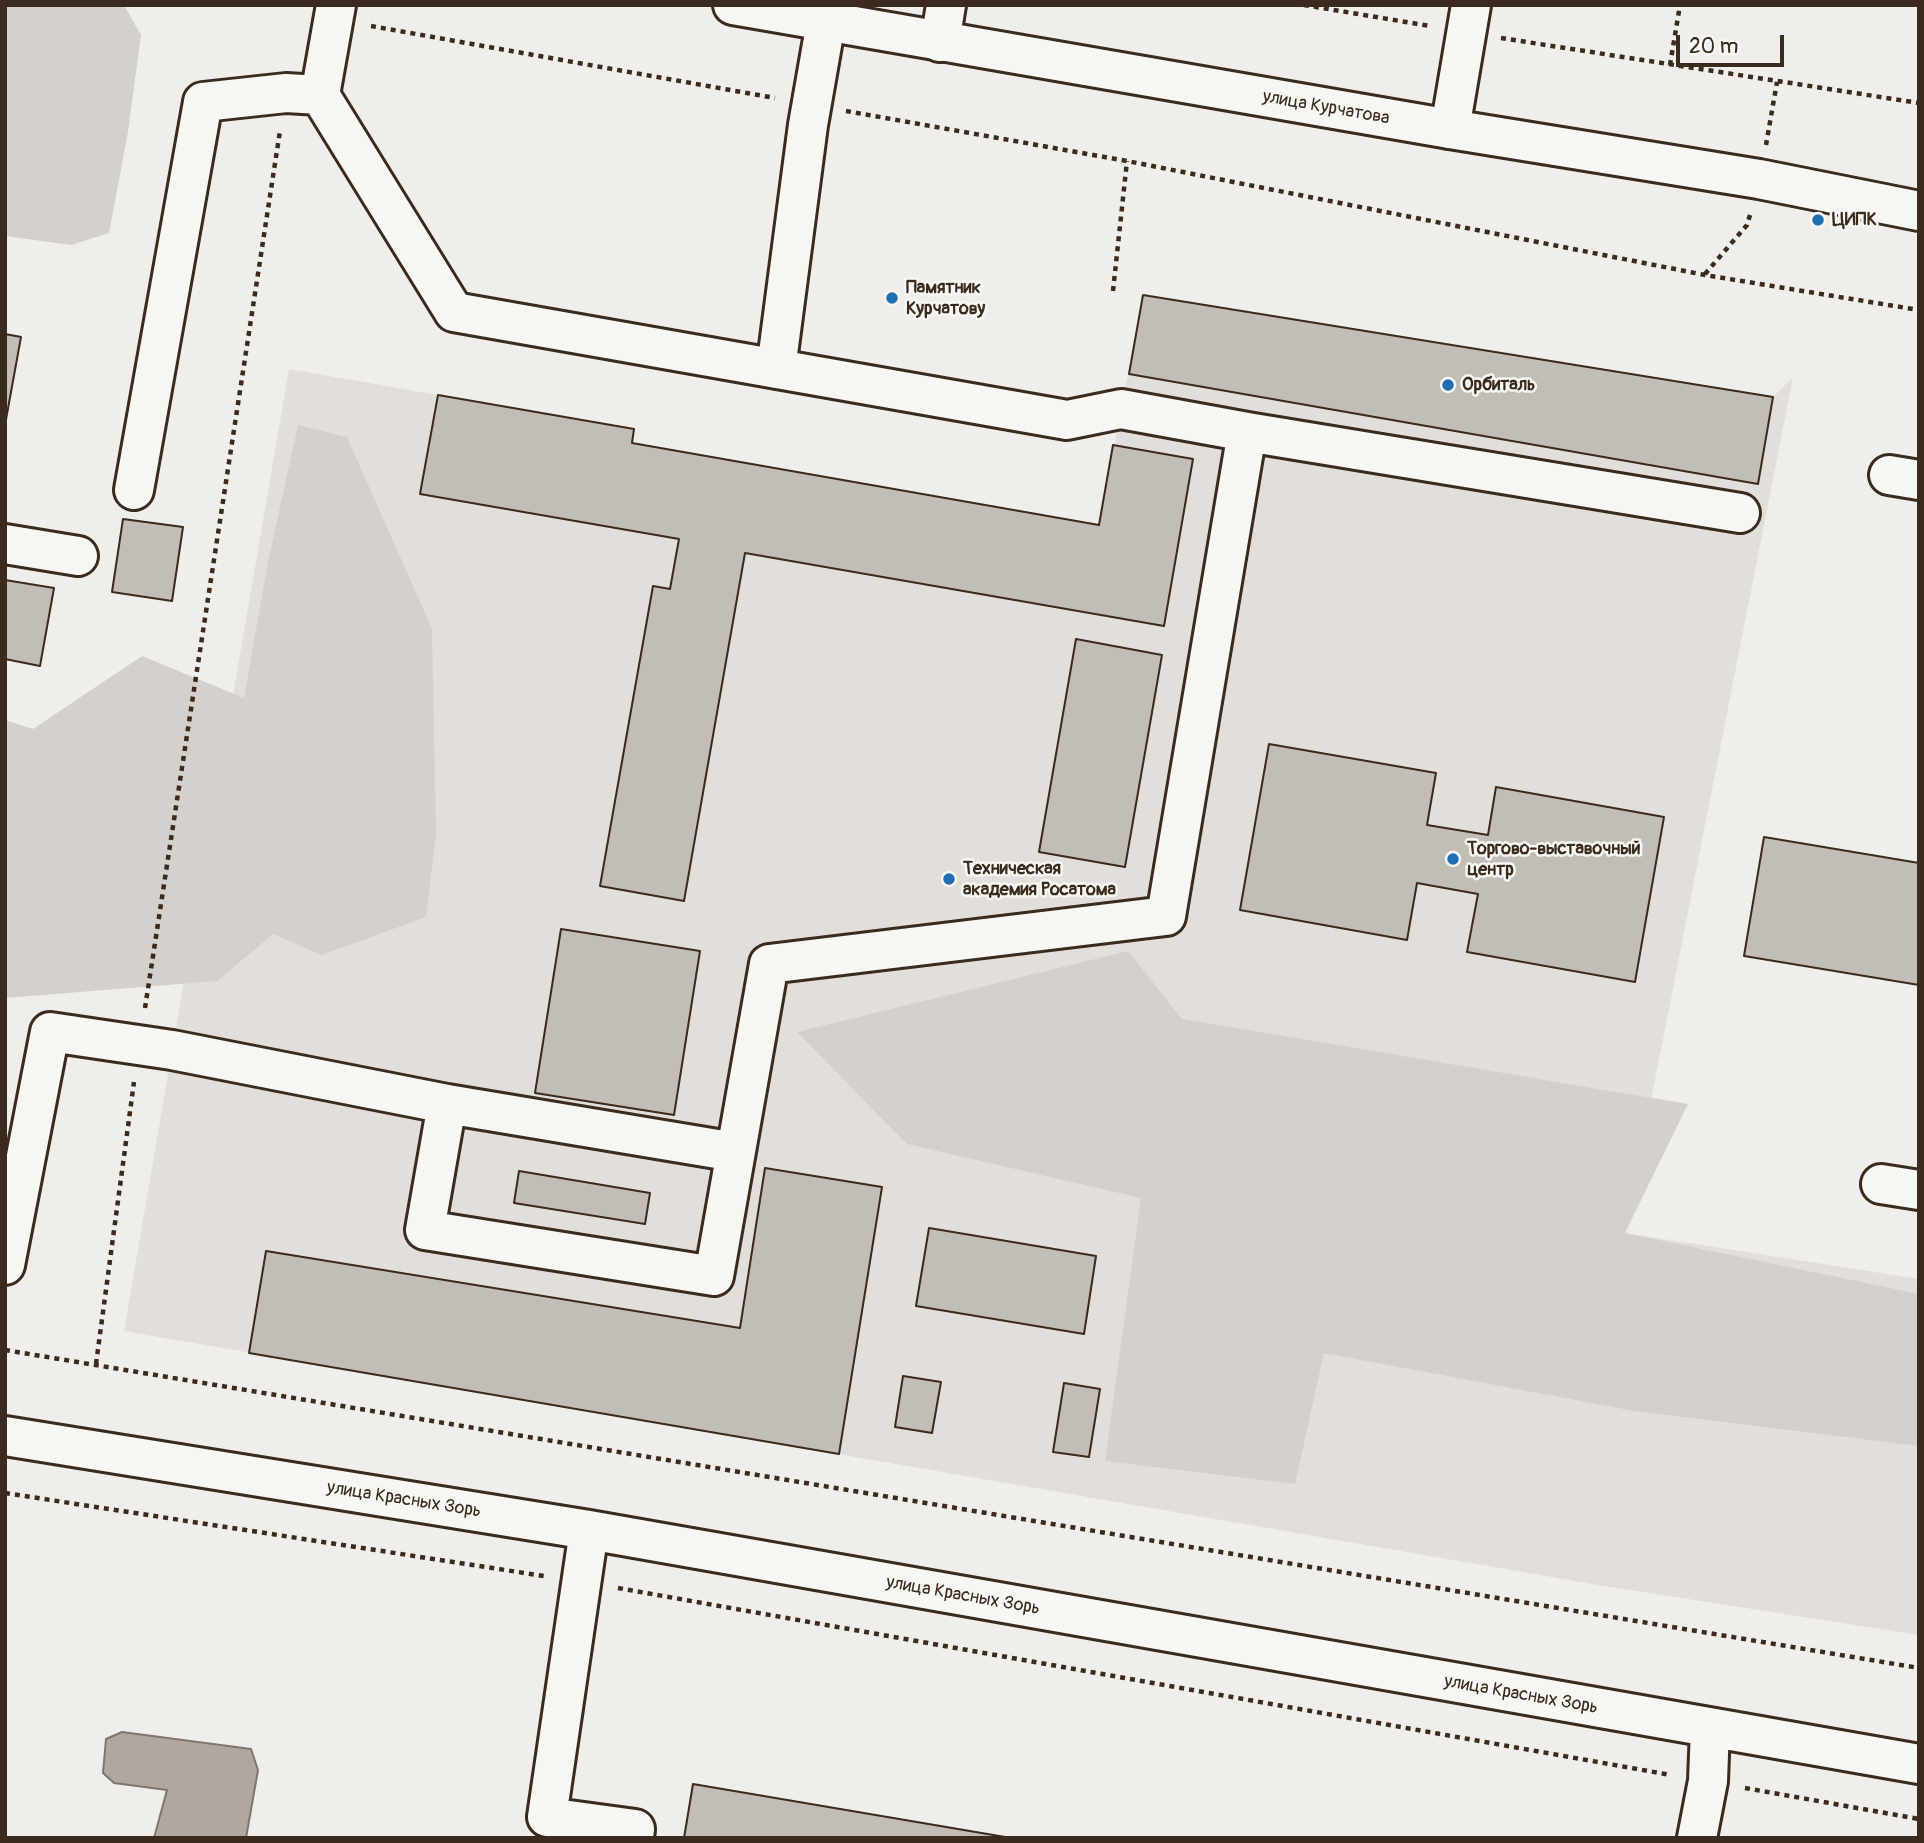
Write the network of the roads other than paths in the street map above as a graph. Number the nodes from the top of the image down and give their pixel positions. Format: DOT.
graph roads {
  1 [pos="733,5"];
  2 [pos="335,12"];
  3 [pos="1469,19"];
  4 [pos="825,22"];
  5 [pos="943,23"];
  6 [pos="303,94"];
  7 [pos="1450,129"];
  8 [pos="1919,211"];
  9 [pos="776,369"];
  10 [pos="1247,432"];
  11 [pos="134,490"];
  12 [pos="1740,513"];
  13 [pos="5,544"];
  14 [pos="78,556"];
  15 [pos="447,1104"];
  16 [pos="735,1152"];
  17 [pos="1881,1184"];
  18 [pos="1919,1190"];
  19 [pos="5,1265"];
  20 [pos="5,1436"];
  21 [pos="589,1530"];
  22 [pos="1710,1728"];
  23 [pos="1919,1764"];
  24 [pos="634,1838"];
  25 [pos="1697,1838"];
  1 -- 4 [label="street, улица Курчатова"];
  2 -- 6 [label="street"];
  3 -- 7 [label="street"];
  4 -- 5 [label="street, улица Курчатова"];
  4 -- 9 [label="street"];
  5 -- 7 [label="street, улица Курчатова"];
  6 -- 9 [label="street"];
  6 -- 11 [label="street"];
  7 -- 8 [label="street, улица Курчатова"];
  9 -- 10 [label="street"];
  10 -- 12 [label="street"];
  10 -- 16 [label="street"];
  13 -- 14 [label="street"];
  15 -- 16 [label="street"];
  15 -- 16 [label="street"];
  15 -- 19 [label="street"];
  17 -- 18 [label="street"];
  20 -- 21 [label="street, улица Красных Зорь"];
  21 -- 22 [label="street, улица Красных Зорь"];
  21 -- 24 [label="street"];
  22 -- 23 [label="street, улица Красных Зорь"];
  22 -- 25 [label="street"];
}
